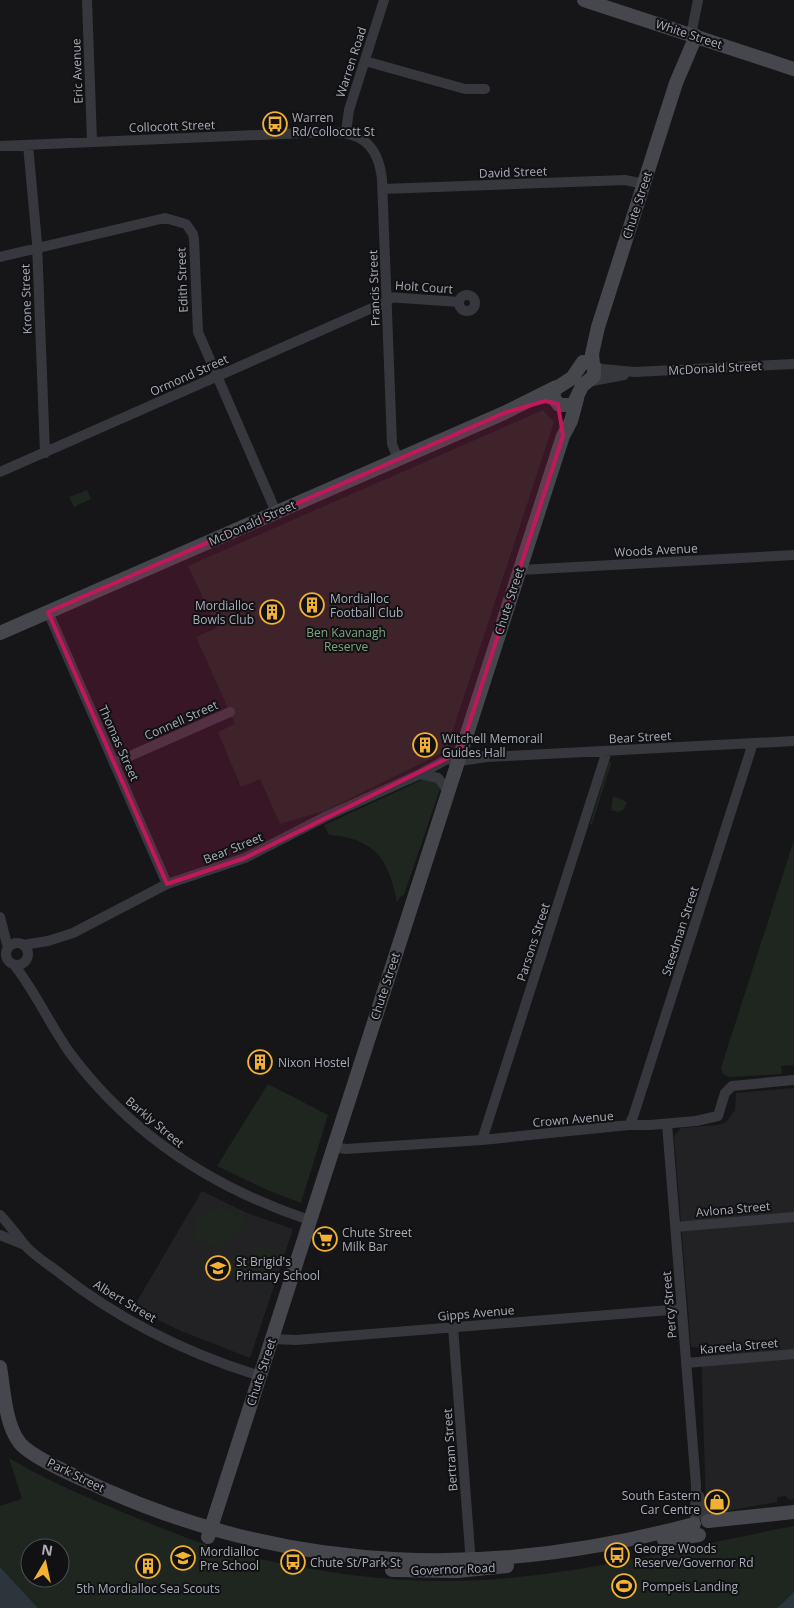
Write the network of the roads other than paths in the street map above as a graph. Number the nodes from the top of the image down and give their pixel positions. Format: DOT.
graph roads {
  1 [pos="86,0"];
  2 [pos="384,0"];
  3 [pos="584,0"];
  4 [pos="698,0"];
  5 [pos="691,35"];
  6 [pos="365,60"];
  7 [pos="794,68"];
  8 [pos="485,89"];
  9 [pos="346,132"];
  10 [pos="92,141"];
  11 [pos="28,145"];
  12 [pos="0,146"];
  13 [pos="644,184"];
  14 [pos="383,189"];
  15 [pos="36,248"];
  16 [pos="0,257"];
  17 [pos="388,299"];
  18 [pos="459,302"];
  19 [pos="598,327"];
  20 [pos="794,364"];
  21 [pos="593,365"];
  22 [pos="578,368"];
  23 [pos="635,372"];
  24 [pos="217,377"];
  25 [pos="587,382"];
  26 [pos="556,387"];
  27 [pos="577,398"];
  28 [pos="558,404"];
  29 [pos="504,413"];
  30 [pos="563,436"];
  31 [pos="45,452"];
  32 [pos="398,459"];
  33 [pos="0,472"];
  34 [pos="276,512"];
  35 [pos="794,555"];
  36 [pos="520,570"];
  37 [pos="48,612"];
  38 [pos="0,633"];
  39 [pos="230,712"];
  40 [pos="794,741"];
  41 [pos="753,743"];
  42 [pos="607,751"];
  43 [pos="459,757"];
  44 [pos="114,763"];
  45 [pos="423,772"];
  46 [pos="448,791"];
  47 [pos="167,884"];
  48 [pos="1,920"];
  49 [pos="13,955"];
  50 [pos="794,1080"];
  51 [pos="667,1124"];
  52 [pos="629,1125"];
  53 [pos="482,1140"];
  54 [pos="333,1147"];
  55 [pos="0,1215"];
  56 [pos="794,1217"];
  57 [pos="309,1220"];
  58 [pos="675,1227"];
  59 [pos="0,1235"];
  60 [pos="25,1245"];
  61 [pos="682,1309"];
  62 [pos="453,1327"];
  63 [pos="272,1339"];
  64 [pos="794,1354"];
  65 [pos="686,1363"];
  66 [pos="0,1367"];
  67 [pos="260,1376"];
  68 [pos="0,1408"];
  69 [pos="789,1513"];
  70 [pos="702,1526"];
  71 [pos="209,1533"];
  72 [pos="471,1565"];
  1 -- 10 [label="street, Eric Avenue"];
  2 -- 6 [label="street, Warren Road"];
  3 -- 5 [label="street, White Street"];
  4 -- 5 [label="street, Chute Street"];
  5 -- 7 [label="street, White Street"];
  5 -- 13 [label="street, Chute Street"];
  6 -- 8 [label="street"];
  6 -- 9 [label="street, Warren Road"];
  9 -- 10 [label="street, Collocott Street"];
  9 -- 14 [label="street, Francis Street"];
  10 -- 11 [label="street, Collocott Street"];
  11 -- 12 [label="street, Collocott Street"];
  11 -- 15 [label="street, Krone Street"];
  13 -- 14 [label="street, David Street"];
  13 -- 19 [label="street, Chute Street"];
  14 -- 17 [label="street, Francis Street"];
  15 -- 16 [label="street, Edith Street"];
  15 -- 24 [label="street, Edith Street"];
  15 -- 31 [label="street, Krone Street"];
  17 -- 18 [label="street, Holt Court"];
  17 -- 24 [label="street, Ormond Street"];
  17 -- 32 [label="street, Francis Street"];
  19 -- 21 [label="street, Chute Street"];
  19 -- 22 [label="street, Chute Street"];
  20 -- 23 [label="street, McDonald Street"];
  21 -- 22 [label="street"];
  21 -- 23 [label="street, McDonald Street"];
  21 -- 25 [label="street, Chute Street"];
  22 -- 26 [label="street, McDonald Street"];
  23 -- 25 [label="street, McDonald Street"];
  24 -- 31 [label="street, Ormond Street"];
  24 -- 34 [label="street, Edith Street"];
  25 -- 27 [label="street, Chute Street"];
  26 -- 28 [label="street, Chute Street"];
  26 -- 29 [label="street, McDonald Street"];
  27 -- 28 [label="street, McDonald Street"];
  27 -- 30 [label="street, Chute Street"];
  28 -- 29 [label="street, McDonald Street"];
  28 -- 30 [label="street, Chute Street"];
  29 -- 32 [label="street, McDonald Street"];
  30 -- 36 [label="street, Chute Street"];
  31 -- 33 [label="street, Ormond Street"];
  32 -- 34 [label="street, McDonald Street"];
  34 -- 37 [label="street, McDonald Street"];
  35 -- 36 [label="street, Woods Avenue"];
  36 -- 43 [label="street, Chute Street"];
  37 -- 38 [label="street, McDonald Street"];
  37 -- 44 [label="street, Thomas Street"];
  39 -- 44 [label="street, Connell Street"];
  40 -- 41 [label="street, Bear Street"];
  41 -- 42 [label="street, Bear Street"];
  41 -- 52 [label="street, Steedman Street"];
  42 -- 43 [label="street, Bear Street"];
  42 -- 53 [label="street, Parsons Street"];
  43 -- 45 [label="street, Bear Street"];
  43 -- 46 [label="street, Chute Street"];
  44 -- 47 [label="street, Thomas Street"];
  45 -- 46 [label="street"];
  45 -- 47 [label="street, Bear Street"];
  46 -- 54 [label="street, Chute Street"];
  47 -- 49 [label="street, Bear Street"];
  48 -- 49 [label="street, Barkly Street"];
  49 -- 57 [label="street, Barkly Street"];
  50 -- 51 [label="street, Crown Avenue"];
  51 -- 52 [label="street, Crown Avenue"];
  51 -- 58 [label="street, Percy Street"];
  52 -- 53 [label="street, Crown Avenue"];
  53 -- 54 [label="street, Crown Avenue"];
  54 -- 57 [label="street, Chute Street"];
  55 -- 60 [label="street, Albert Street"];
  56 -- 58 [label="street, Avlona Street"];
  57 -- 63 [label="street, Chute Street"];
  58 -- 61 [label="street, Percy Street"];
  59 -- 60 [label="street"];
  60 -- 67 [label="street, Albert Street"];
  61 -- 62 [label="street, Gipps Avenue"];
  61 -- 65 [label="street, Percy Street"];
  62 -- 63 [label="street, Gipps Avenue"];
  62 -- 72 [label="street, Bertram Street"];
  63 -- 67 [label="street, Chute Street"];
  64 -- 65 [label="street, Kareela Street"];
  65 -- 70 [label="street, Percy Street"];
  66 -- 71 [label="street, Park Street"];
  67 -- 71 [label="street, Chute Street"];
  68 -- 71 [label="street, Park Street"];
  69 -- 70 [label="street, Governor Road"];
  70 -- 72 [label="street, Governor Road"];
  71 -- 72 [label="street, Governor Road"];
}
